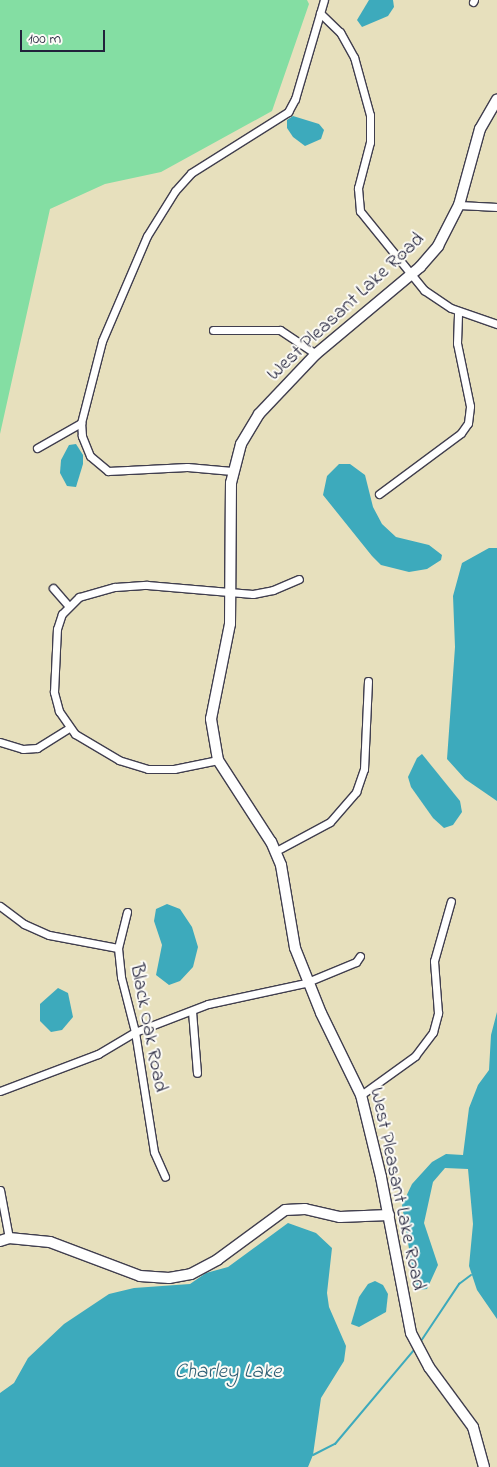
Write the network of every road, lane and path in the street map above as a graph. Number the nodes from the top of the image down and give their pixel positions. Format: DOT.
graph roads {
  1 [pos="324,0"];
  2 [pos="320,13"];
  3 [pos="497,100"];
  4 [pos="459,205"];
  5 [pos="497,207"];
  6 [pos="410,276"];
  7 [pos="458,311"];
  8 [pos="497,324"];
  9 [pos="213,330"];
  10 [pos="316,354"];
  11 [pos="82,423"];
  12 [pos="37,448"];
  13 [pos="232,471"];
  14 [pos="379,494"];
  15 [pos="299,579"];
  16 [pos="53,588"];
  17 [pos="232,592"];
  18 [pos="68,605"];
  19 [pos="368,681"];
  20 [pos="69,728"];
  21 [pos="0,742"];
  22 [pos="218,760"];
  23 [pos="276,851"];
  24 [pos="451,901"];
  25 [pos="0,906"];
  26 [pos="127,912"];
  27 [pos="118,948"];
  28 [pos="360,956"];
  29 [pos="309,982"];
  30 [pos="192,1011"];
  31 [pos="135,1032"];
  32 [pos="197,1073"];
  33 [pos="0,1091"];
  34 [pos="360,1095"];
  35 [pos="165,1177"];
  36 [pos="0,1190"];
  37 [pos="388,1215"];
  38 [pos="5,1240"];
  39 [pos="484,1467"];
  1 -- 2 [label="street"];
  2 -- 6 [label="street"];
  2 -- 11 [label="street"];
  3 -- 4 [label="street, West Pleasant Lake Road"];
  4 -- 5 [label="street"];
  4 -- 6 [label="street, West Pleasant Lake Road"];
  6 -- 7 [label="street"];
  6 -- 10 [label="street, West Pleasant Lake Road"];
  7 -- 8 [label="street"];
  7 -- 14 [label="street"];
  9 -- 10 [label="street"];
  10 -- 13 [label="street, West Pleasant Lake Road"];
  11 -- 12 [label="street"];
  11 -- 13 [label="street"];
  13 -- 17 [label="street, West Pleasant Lake Road"];
  15 -- 17 [label="street"];
  16 -- 18 [label="street"];
  17 -- 18 [label="street"];
  17 -- 22 [label="street, West Pleasant Lake Road"];
  18 -- 20 [label="street"];
  19 -- 23 [label="street"];
  20 -- 21 [label="street"];
  20 -- 22 [label="street"];
  22 -- 23 [label="street, West Pleasant Lake Road"];
  23 -- 29 [label="street, West Pleasant Lake Road"];
  24 -- 34 [label="street"];
  25 -- 27 [label="street, Black Oak Road"];
  26 -- 27 [label="street"];
  27 -- 31 [label="street, Black Oak Road"];
  28 -- 29 [label="street"];
  29 -- 30 [label="street"];
  29 -- 34 [label="street, West Pleasant Lake Road"];
  30 -- 31 [label="street"];
  30 -- 32 [label="street"];
  31 -- 33 [label="street"];
  31 -- 35 [label="street, Black Oak Road"];
  34 -- 37 [label="street, West Pleasant Lake Road"];
  36 -- 38 [label="street"];
  37 -- 38 [label="street"];
  37 -- 39 [label="street, West Pleasant Lake Road"];
}
